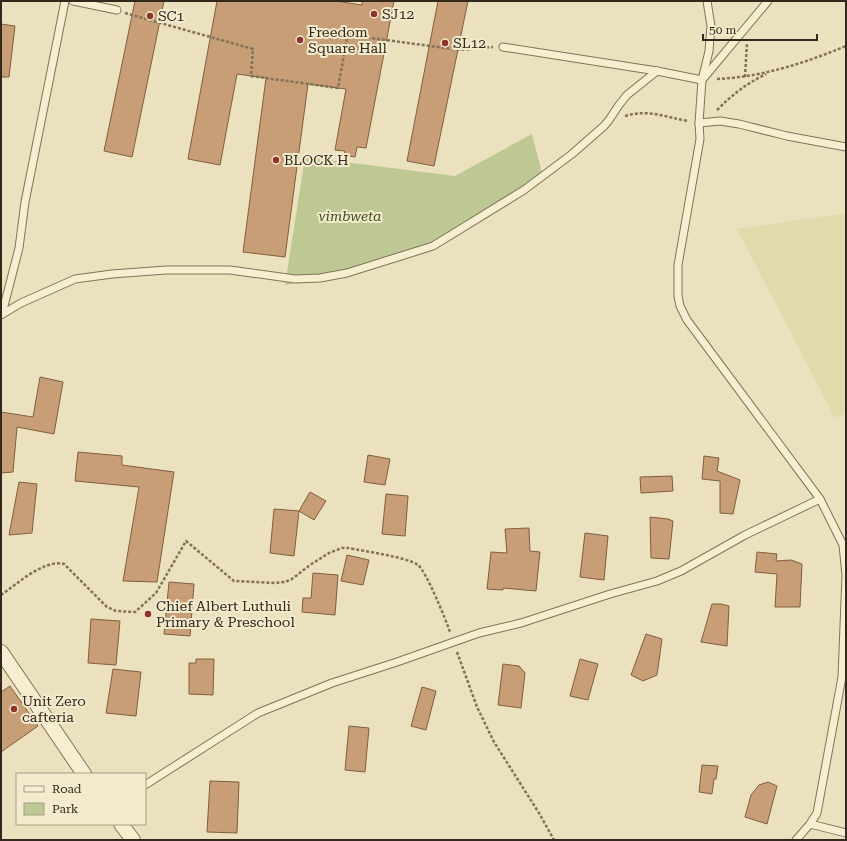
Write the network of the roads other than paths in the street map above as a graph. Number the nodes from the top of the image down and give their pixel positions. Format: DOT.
graph roads {
  1 [pos="65,1"];
  2 [pos="73,1"];
  3 [pos="707,1"];
  4 [pos="768,1"];
  5 [pos="117,10"];
  6 [pos="503,47"];
  7 [pos="657,71"];
  8 [pos="702,80"];
  9 [pos="699,123"];
  10 [pos="846,147"];
  11 [pos="2,315"];
  12 [pos="820,499"];
  13 [pos="846,601"];
  14 [pos="1,652"];
  15 [pos="83,773"];
  16 [pos="146,784"];
  17 [pos="810,824"];
  18 [pos="122,825"];
  19 [pos="846,833"];
  20 [pos="132,840"];
  21 [pos="796,840"];
  1 -- 11 [label="lane"];
  2 -- 5 [label="lane"];
  3 -- 8 [label="lane"];
  4 -- 8 [label="lane"];
  6 -- 7 [label="lane"];
  7 -- 8 [label="lane"];
  7 -- 11 [label="lane"];
  8 -- 9 [label="lane"];
  9 -- 10 [label="lane"];
  9 -- 12 [label="lane"];
  12 -- 13 [label="lane"];
  12 -- 16 [label="lane"];
  13 -- 17 [label="lane"];
  14 -- 15 [label="street"];
  17 -- 19 [label="lane"];
  17 -- 21 [label="lane"];
  18 -- 20 [label="street"];
}
